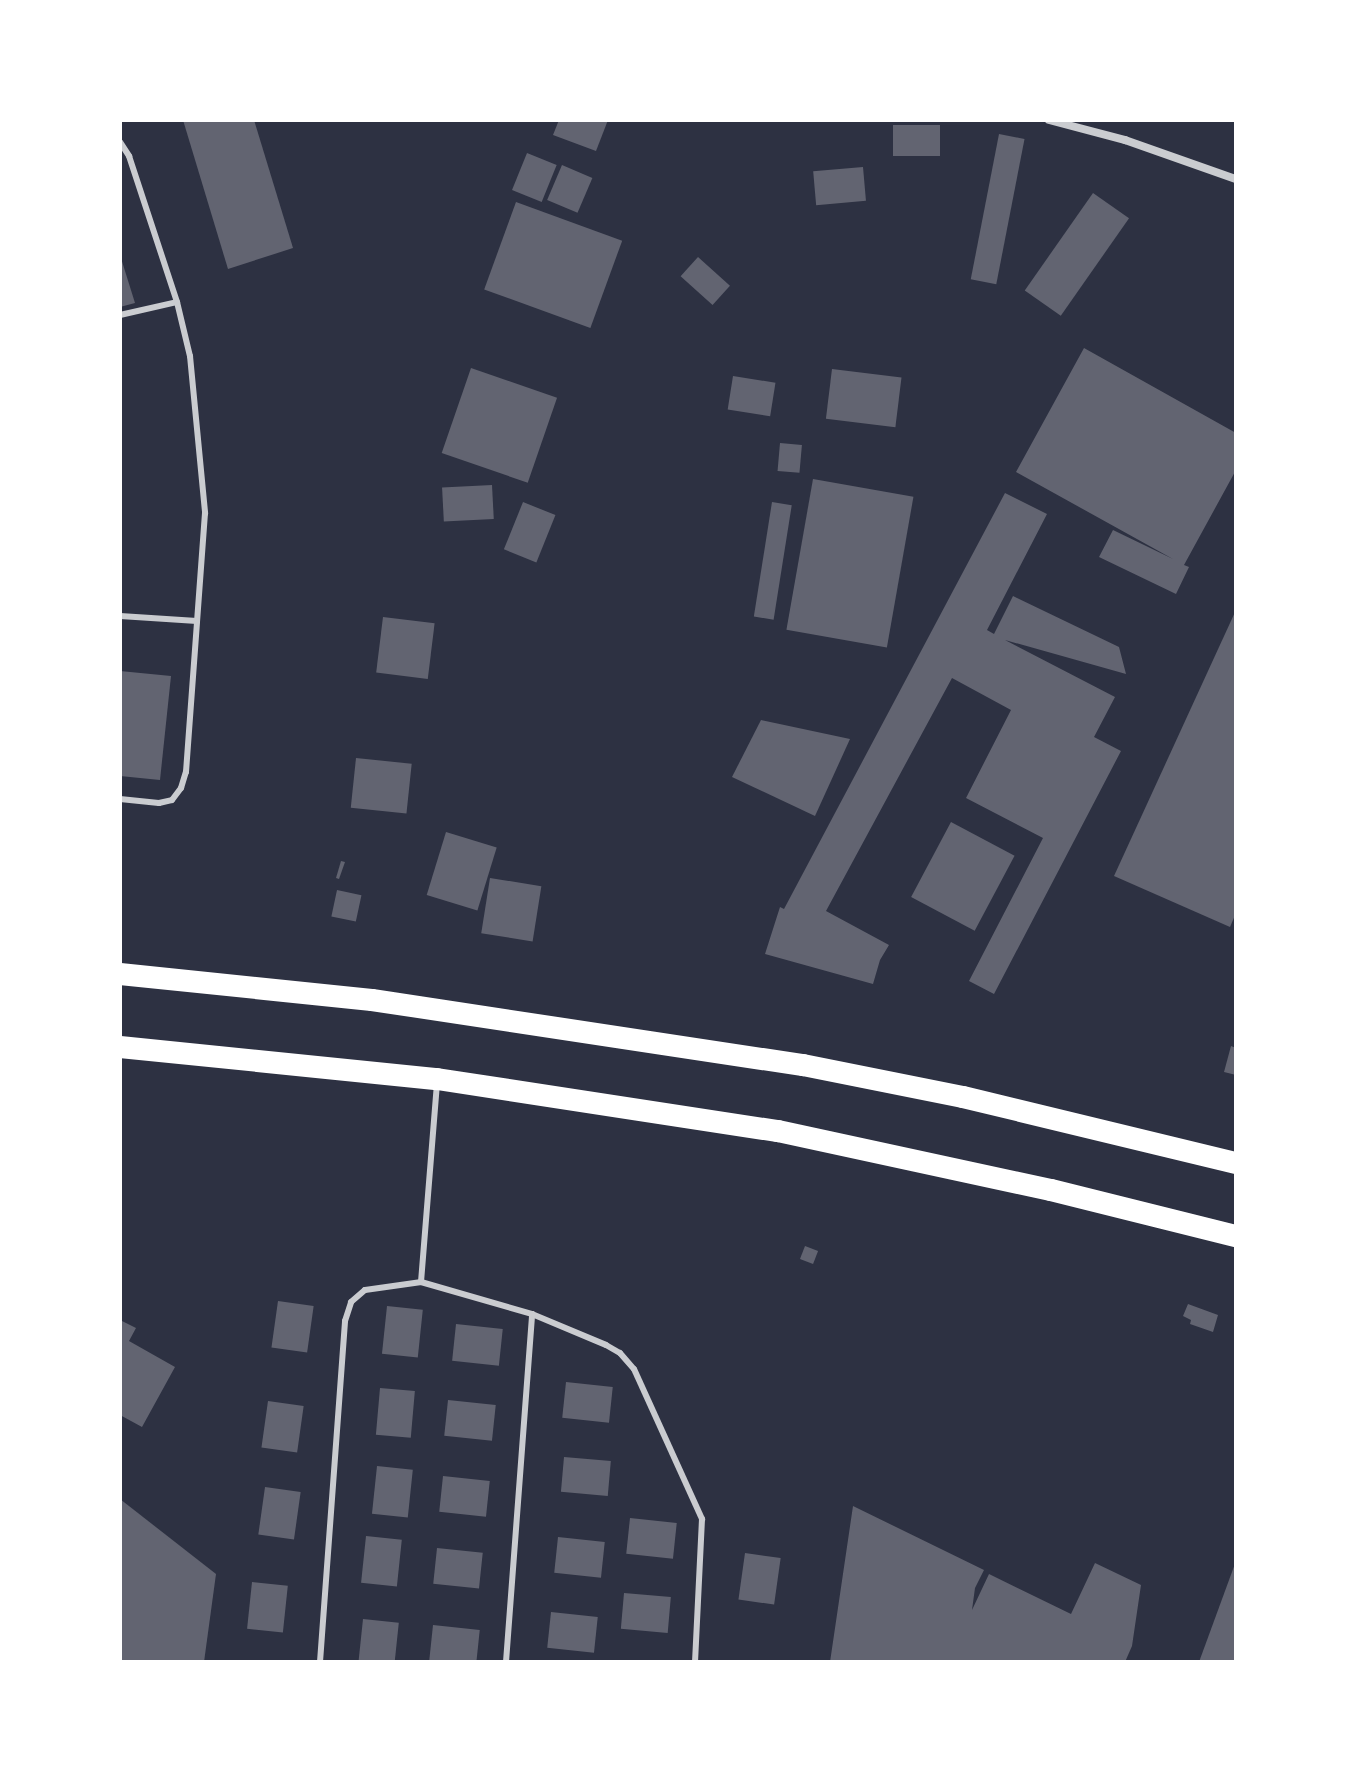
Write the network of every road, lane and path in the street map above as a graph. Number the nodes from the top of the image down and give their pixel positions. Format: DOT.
graph roads {
  1 [pos="1049,120"];
  2 [pos="120,142"];
  3 [pos="1236,179"];
  4 [pos="177,302"];
  5 [pos="120,315"];
  6 [pos="120,616"];
  7 [pos="197,621"];
  8 [pos="120,799"];
  9 [pos="120,974"];
  10 [pos="120,1047"];
  11 [pos="437,1079"];
  12 [pos="1236,1163"];
  13 [pos="1236,1236"];
  14 [pos="421,1282"];
  15 [pos="532,1314"];
  16 [pos="320,1662"];
  17 [pos="506,1662"];
  18 [pos="695,1662"];
  1 -- 3 [label="street"];
  2 -- 4 [label="lane"];
  4 -- 5 [label="lane"];
  4 -- 7 [label="lane"];
  6 -- 7 [label="lane"];
  7 -- 8 [label="lane"];
  9 -- 12 [label="highway"];
  10 -- 11 [label="highway"];
  11 -- 13 [label="highway"];
  11 -- 14 [label="lane"];
  14 -- 15 [label="lane"];
  14 -- 16 [label="lane"];
  15 -- 17 [label="lane"];
  15 -- 18 [label="lane"];
}
